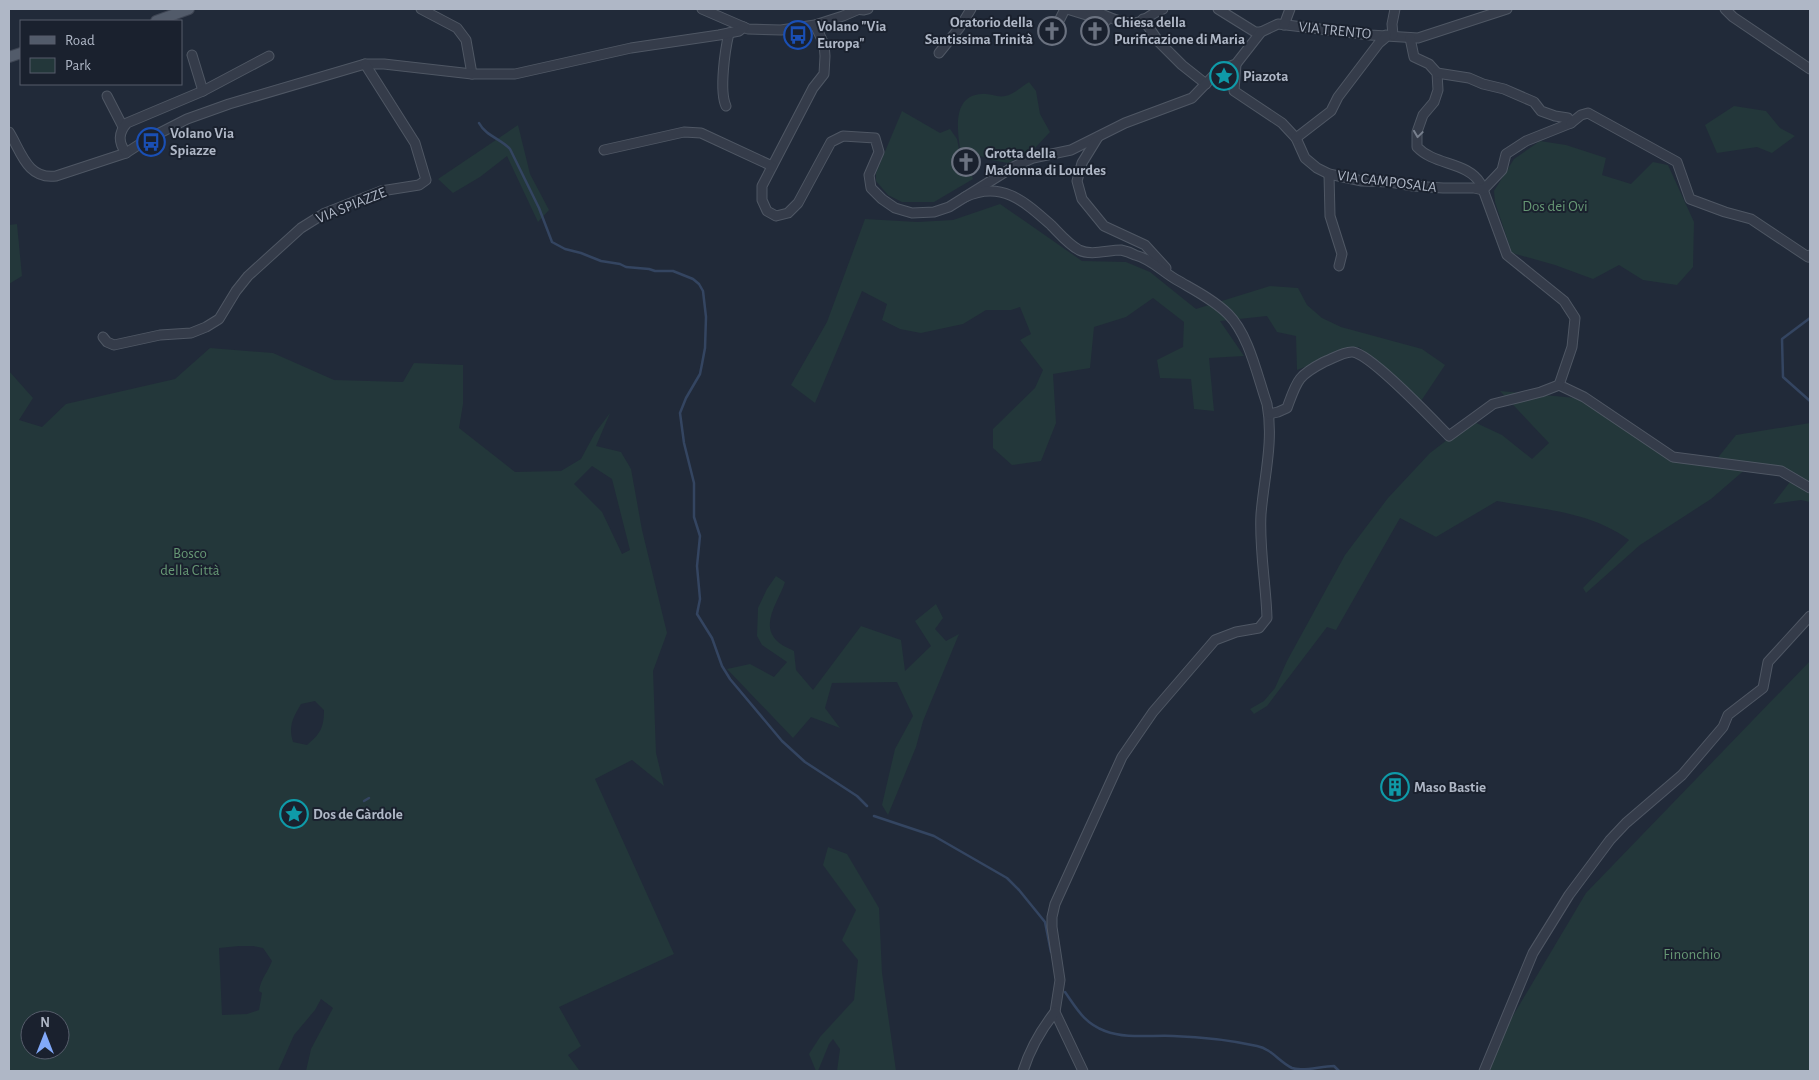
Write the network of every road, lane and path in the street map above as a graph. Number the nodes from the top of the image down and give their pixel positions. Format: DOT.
graph roads {
  1 [pos="189,9"];
  2 [pos="421,9"];
  3 [pos="702,9"];
  4 [pos="840,9"];
  5 [pos="856,9"];
  6 [pos="868,9"];
  7 [pos="971,9"];
  8 [pos="1066,9"];
  9 [pos="1090,9"];
  10 [pos="1163,9"];
  11 [pos="1218,9"];
  12 [pos="1290,9"];
  13 [pos="1395,9"];
  14 [pos="1508,9"];
  15 [pos="1725,9"];
  16 [pos="714,12"];
  17 [pos="1060,19"];
  18 [pos="1143,19"];
  19 [pos="159,20"];
  20 [pos="829,21"];
  21 [pos="1284,25"];
  22 [pos="815,26"];
  23 [pos="1125,26"];
  24 [pos="744,27"];
  25 [pos="1261,32"];
  26 [pos="729,33"];
  27 [pos="1390,35"];
  28 [pos="1410,38"];
  29 [pos="939,53"];
  30 [pos="192,55"];
  31 [pos="269,56"];
  32 [pos="365,64"];
  33 [pos="1236,64"];
  34 [pos="1810,69"];
  35 [pos="1437,73"];
  36 [pos="472,74"];
  37 [pos="1206,84"];
  38 [pos="203,91"];
  39 [pos="106,96"];
  40 [pos="726,106"];
  41 [pos="1572,123"];
  42 [pos="124,127"];
  43 [pos="9,132"];
  44 [pos="1098,137"];
  45 [pos="1296,138"];
  46 [pos="604,150"];
  47 [pos="126,153"];
  48 [pos="772,166"];
  49 [pos="1329,174"];
  50 [pos="1483,190"];
  51 [pos="965,197"];
  52 [pos="1810,256"];
  53 [pos="1339,266"];
  54 [pos="1170,276"];
  55 [pos="103,337"];
  56 [pos="1559,385"];
  57 [pos="1269,414"];
  58 [pos="1810,488"];
  59 [pos="1810,616"];
  60 [pos="1054,1012"];
  61 [pos="1022,1071"];
  62 [pos="1082,1071"];
  63 [pos="1484,1071"];
  1 -- 19 [label="main road"];
  2 -- 36 [label="street"];
  3 -- 16 [label="street"];
  4 -- 20 [label="street"];
  5 -- 6 [label="street"];
  5 -- 20 [label="street"];
  7 -- 29 [label="street"];
  8 -- 17 [label="street"];
  8 -- 23 [label="street"];
  9 -- 18 [label="street"];
  10 -- 18 [label="street"];
  11 -- 25 [label="street"];
  12 -- 21 [label="street"];
  13 -- 27 [label="street"];
  14 -- 28 [label="street"];
  15 -- 34 [label="street"];
  16 -- 24 [label="street"];
  18 -- 37 [label="street"];
  20 -- 22 [label="street"];
  21 -- 25 [label="street, VIA TRENTO"];
  21 -- 27 [label="street, VIA TRENTO"];
  22 -- 24 [label="street"];
  22 -- 48 [label="street"];
  24 -- 26 [label="street"];
  25 -- 33 [label="street"];
  26 -- 36 [label="street"];
  26 -- 40 [label="street"];
  27 -- 28 [label="street, VIA TRENTO"];
  27 -- 45 [label="street"];
  28 -- 35 [label="street"];
  30 -- 38 [label="street"];
  31 -- 38 [label="street"];
  32 -- 36 [label="street"];
  32 -- 47 [label="street"];
  32 -- 55 [label="street, VIA SPIAZZE"];
  33 -- 37 [label="street"];
  33 -- 45 [label="street, VIA CAMPOSALA"];
  35 -- 41 [label="street"];
  35 -- 50 [label="street, one-way"];
  37 -- 44 [label="street"];
  38 -- 42 [label="street"];
  39 -- 42 [label="street"];
  41 -- 50 [label="street"];
  41 -- 52 [label="street"];
  42 -- 47 [label="street"];
  43 -- 47 [label="street"];
  44 -- 51 [label="street"];
  44 -- 54 [label="street"];
  45 -- 49 [label="street, VIA CAMPOSALA"];
  46 -- 48 [label="street"];
  48 -- 51 [label="street"];
  49 -- 50 [label="street, VIA CAMPOSALA"];
  49 -- 53 [label="street"];
  50 -- 56 [label="street"];
  51 -- 54 [label="street"];
  54 -- 57 [label="street"];
  56 -- 57 [label="street"];
  56 -- 58 [label="street"];
  57 -- 60 [label="street"];
  59 -- 63 [label="street"];
  60 -- 61 [label="street"];
  60 -- 62 [label="street"];
}
